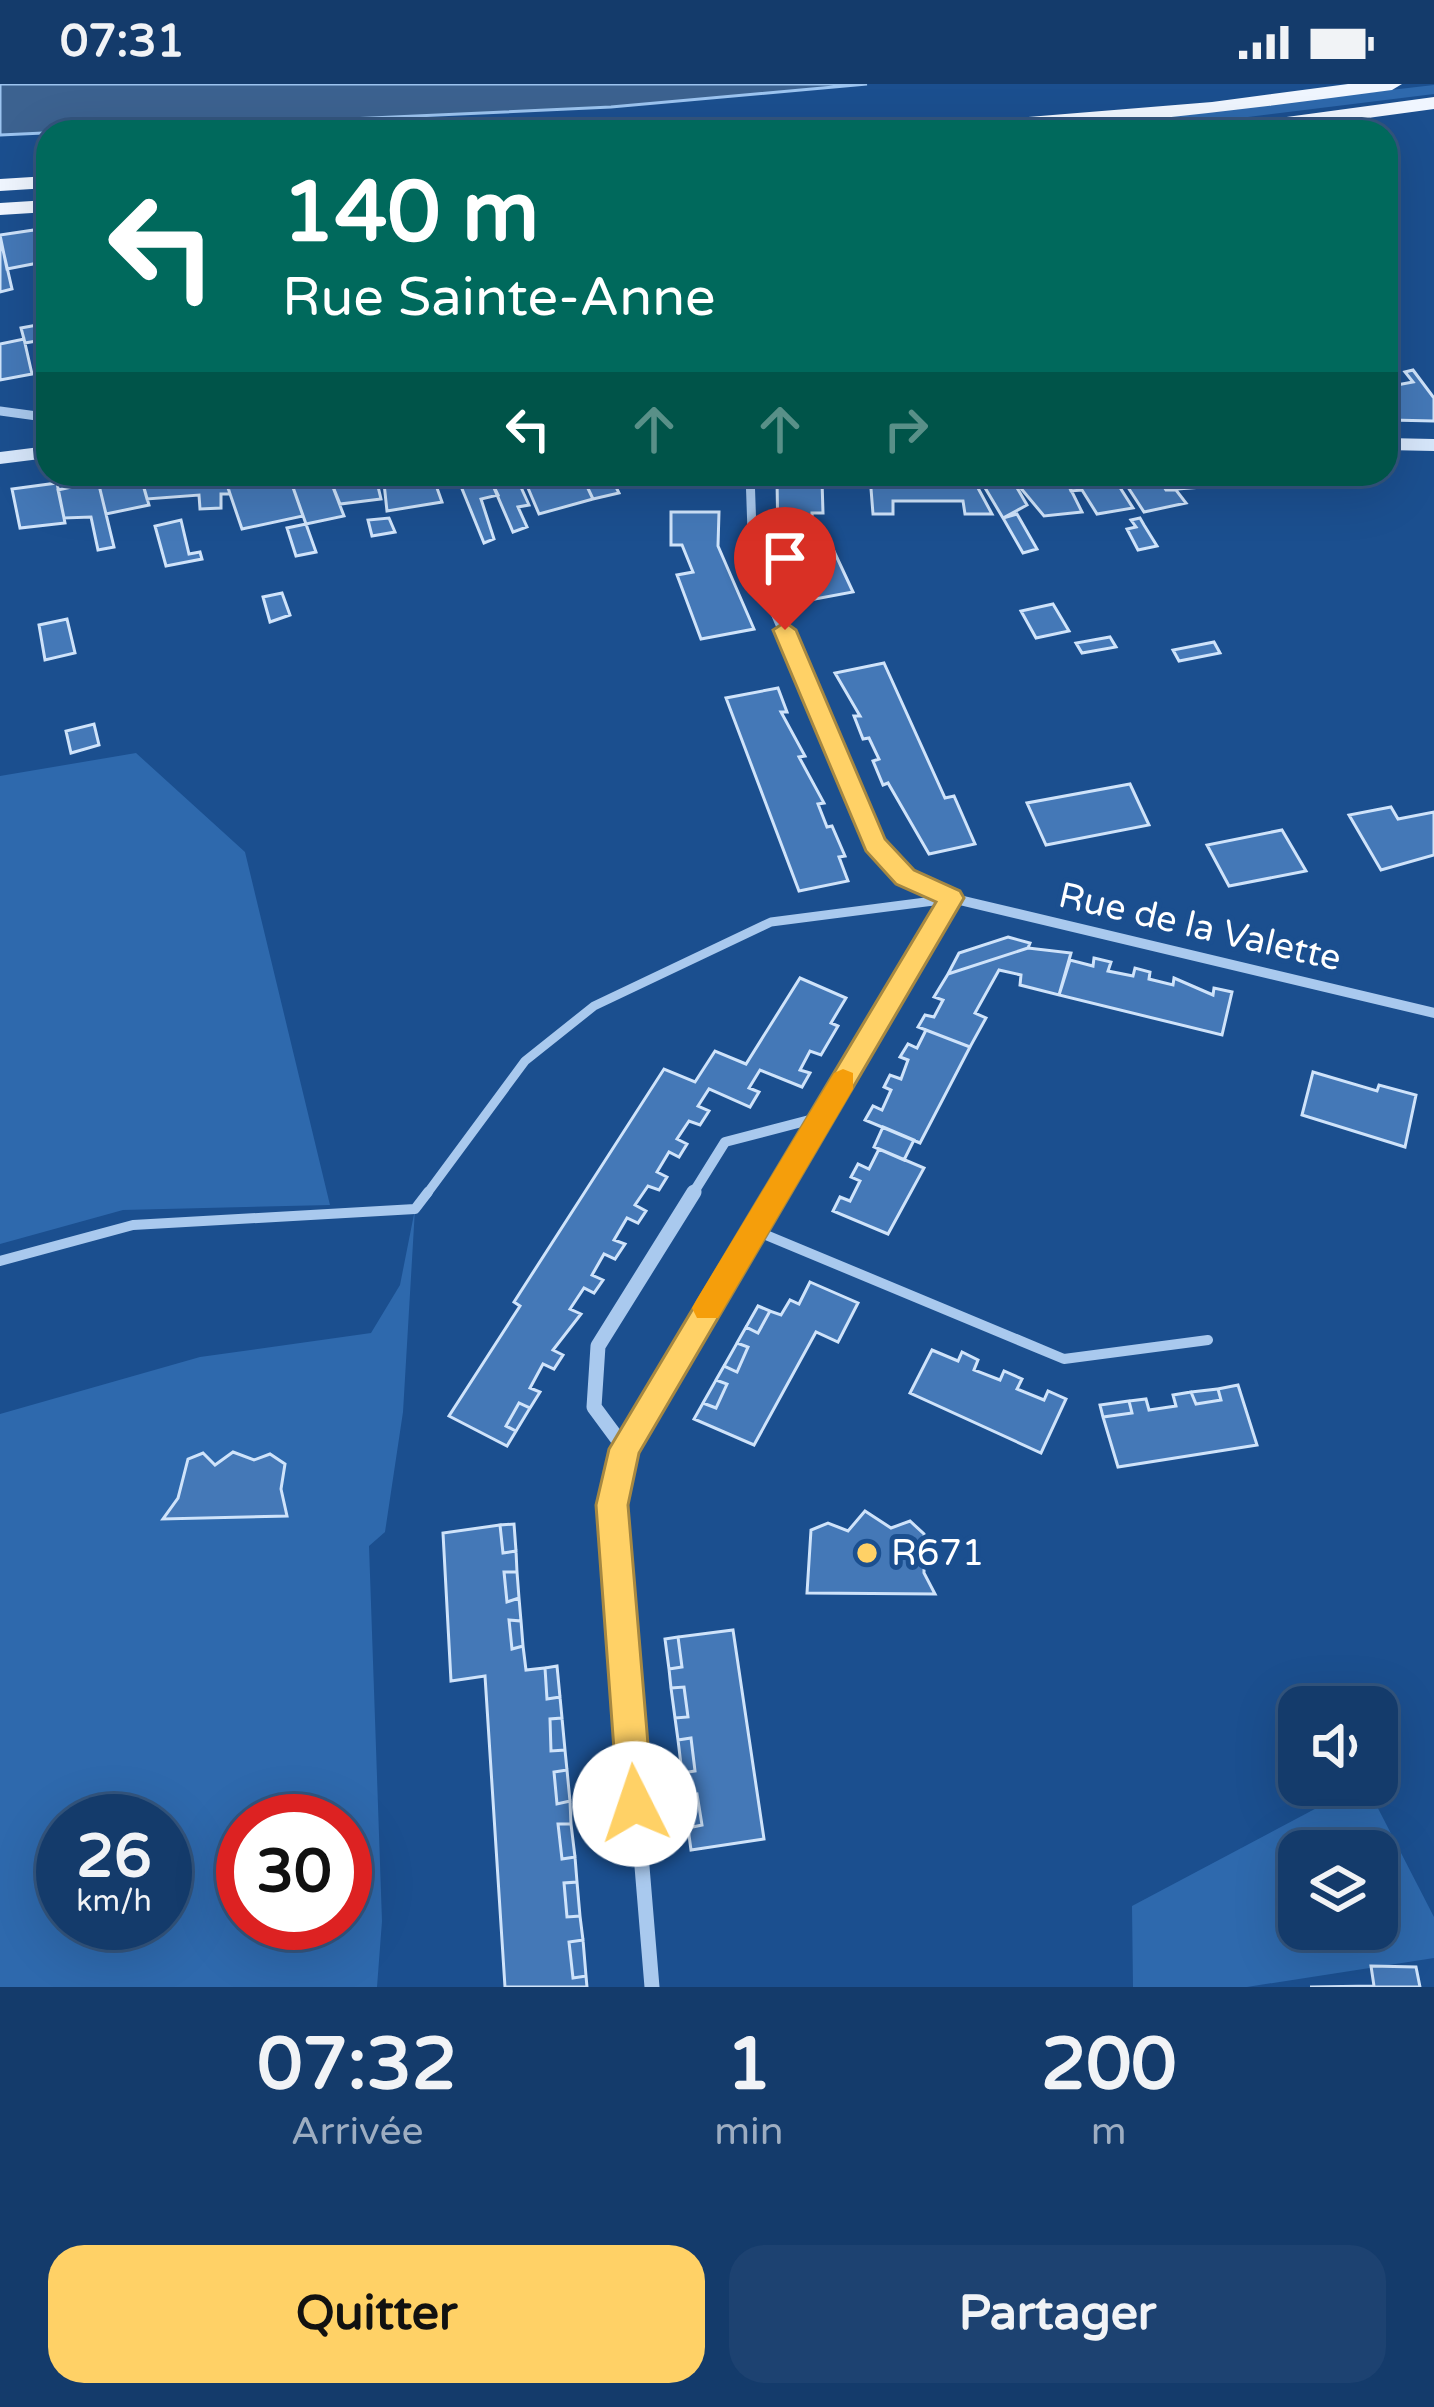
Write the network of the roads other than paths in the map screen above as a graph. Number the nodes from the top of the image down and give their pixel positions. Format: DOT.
graph roads {
  1 [pos="1392,84"];
  2 [pos="1434,103"];
  3 [pos="1066,120"];
  4 [pos="1310,120"];
  5 [pos="36,183"];
  6 [pos="0,185"];
  7 [pos="36,207"];
  8 [pos="0,209"];
  9 [pos="0,411"];
  10 [pos="36,416"];
  11 [pos="1398,444"];
  12 [pos="1434,445"];
  13 [pos="36,454"];
  14 [pos="0,458"];
  15 [pos="750,486"];
  16 [pos="951,898"];
  17 [pos="1434,1013"];
  18 [pos="822,1117"];
  19 [pos="754,1229"];
  20 [pos="0,1261"];
  21 [pos="1208,1340"];
  22 [pos="625,1449"];
  23 [pos="652,1987"];
  1 -- 3 [label="main road"];
  2 -- 4 [label="main road"];
  5 -- 6 [label="main road"];
  7 -- 8 [label="main road"];
  9 -- 10 [label="street"];
  11 -- 12 [label="main road"];
  13 -- 14 [label="main road"];
  15 -- 16 [label="street, Rue de la Valette"];
  16 -- 17 [label="street, Rue de la Valette"];
  16 -- 18 [label="street"];
  16 -- 20 [label="lane"];
  18 -- 19 [label="street"];
  18 -- 22 [label="street"];
  19 -- 21 [label="lane"];
  19 -- 22 [label="street"];
  22 -- 23 [label="street"];
}
